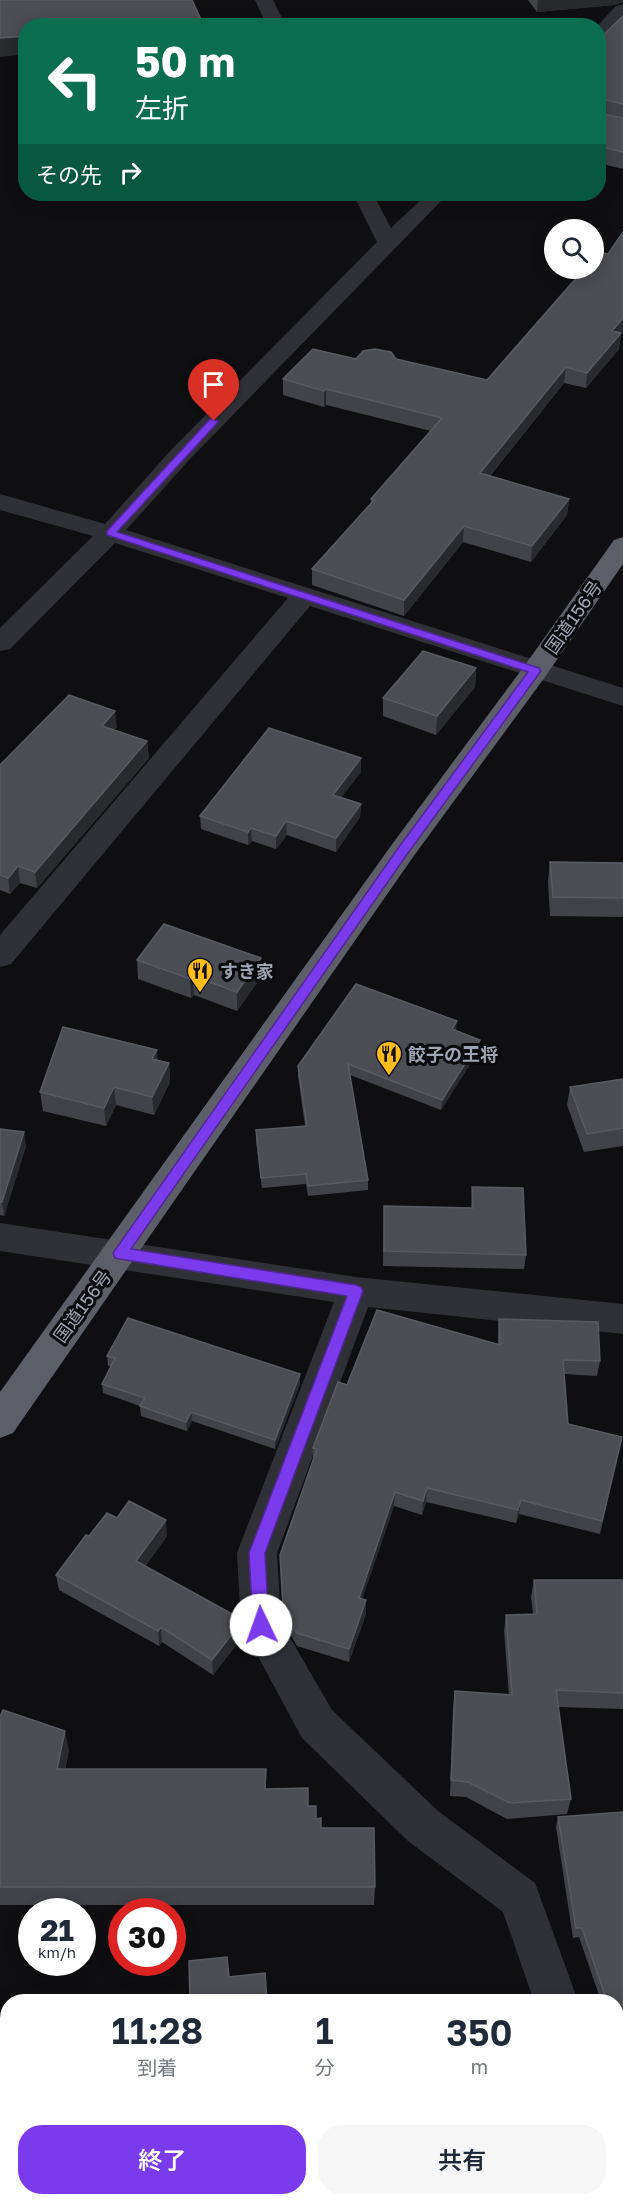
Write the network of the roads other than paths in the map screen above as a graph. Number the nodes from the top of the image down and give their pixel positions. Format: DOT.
graph roads {
  1 [pos="264,0"];
  2 [pos="621,16"];
  3 [pos="273,18"];
  4 [pos="606,28"];
  5 [pos="367,201"];
  6 [pos="431,201"];
  7 [pos="388,243"];
  8 [pos="0,502"];
  9 [pos="110,533"];
  10 [pos="623,545"];
  11 [pos="304,596"];
  12 [pos="0,643"];
  13 [pos="535,671"];
  14 [pos="623,698"];
  15 [pos="0,956"];
  16 [pos="0,1237"];
  17 [pos="120,1253"];
  18 [pos="356,1291"];
  19 [pos="623,1319"];
  20 [pos="0,1422"];
  21 [pos="554,1994"];
  1 -- 3 [label="street"];
  2 -- 4 [label="street"];
  5 -- 7 [label="street"];
  6 -- 7 [label="street"];
  7 -- 9 [label="street"];
  8 -- 9 [label="street"];
  9 -- 11 [label="street"];
  9 -- 12 [label="street"];
  10 -- 13 [label="highway, 国道156号"];
  11 -- 13 [label="street"];
  11 -- 15 [label="street"];
  13 -- 14 [label="street"];
  13 -- 17 [label="highway, 国道156号"];
  16 -- 17 [label="street"];
  17 -- 18 [label="street"];
  17 -- 20 [label="highway, 国道156号"];
  18 -- 19 [label="street"];
  18 -- 21 [label="street"];
}
